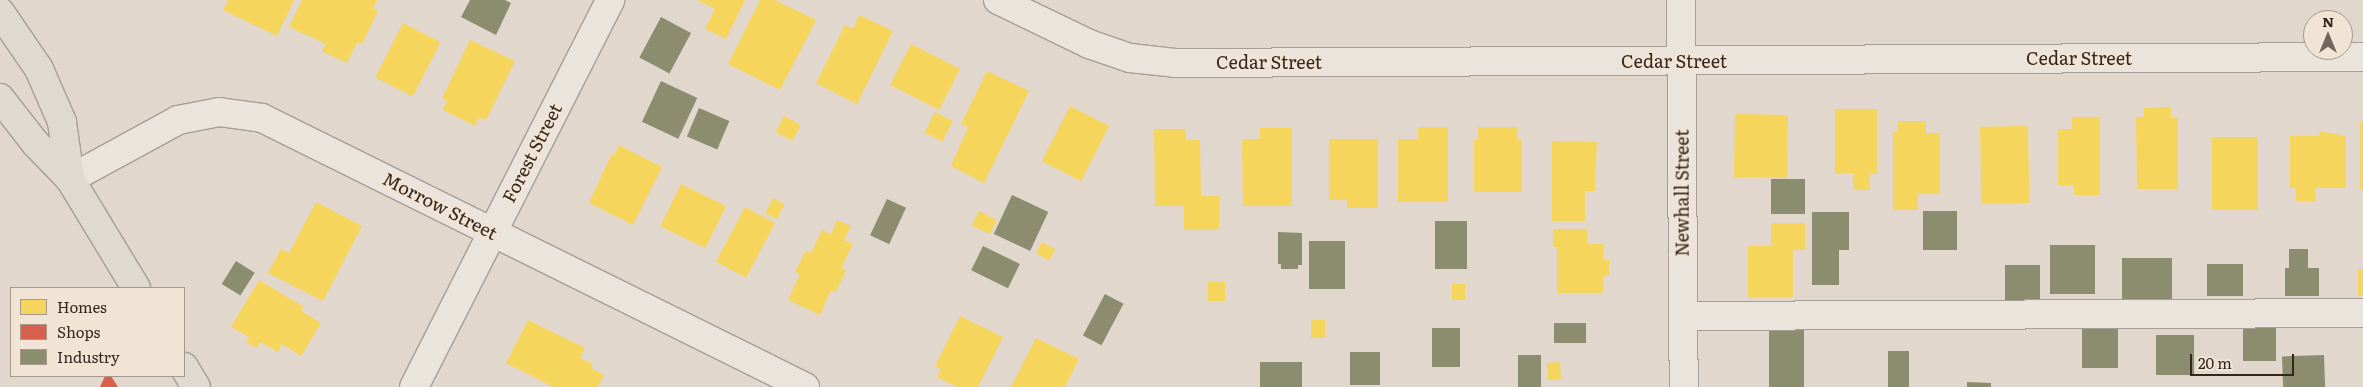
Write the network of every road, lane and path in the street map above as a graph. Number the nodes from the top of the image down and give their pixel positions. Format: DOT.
graph roads {
  1 [pos="610,0"];
  2 [pos="998,0"];
  3 [pos="1681,0"];
  4 [pos="0,12"];
  5 [pos="2363,56"];
  6 [pos="1682,60"];
  7 [pos="0,98"];
  8 [pos="70,179"];
  9 [pos="491,232"];
  10 [pos="135,287"];
  11 [pos="2363,313"];
  12 [pos="1683,316"];
  13 [pos="185,369"];
  14 [pos="196,387"];
  15 [pos="414,387"];
  16 [pos="805,387"];
  17 [pos="1684,387"];
  1 -- 9 [label="street, Forest Street"];
  2 -- 6 [label="street, Cedar Street"];
  3 -- 6 [label="street, Newhall Street"];
  4 -- 8 [label="main road"];
  5 -- 6 [label="street, Cedar Street"];
  6 -- 12 [label="street, Newhall Street"];
  7 -- 8 [label="main road"];
  8 -- 9 [label="street, Morrow Street"];
  8 -- 10 [label="main road"];
  9 -- 15 [label="street, Forest Street"];
  9 -- 16 [label="street, Morrow Street"];
  11 -- 12 [label="street"];
  12 -- 17 [label="street, Newhall Street"];
  13 -- 14 [label="main road"];
}
